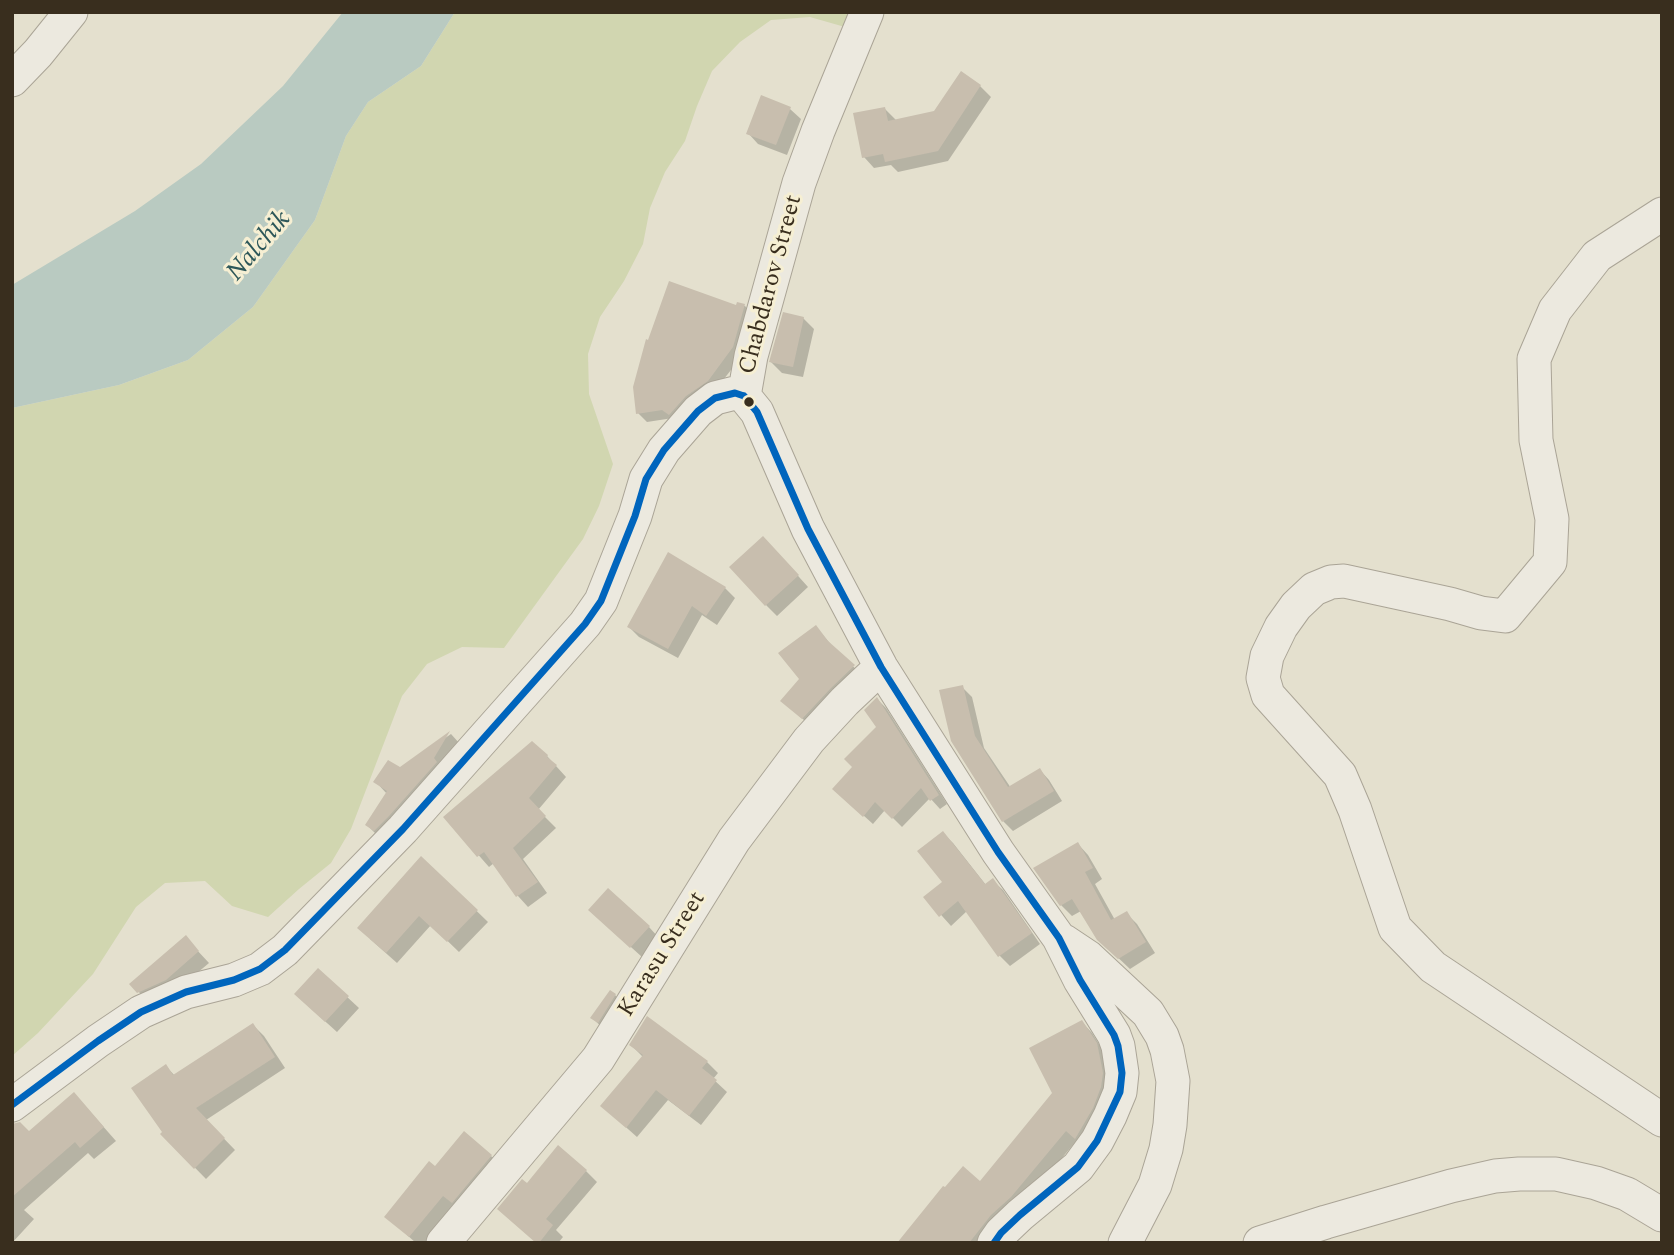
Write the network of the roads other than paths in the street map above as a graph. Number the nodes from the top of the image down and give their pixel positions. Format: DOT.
graph roads {
  1 [pos="71,12"];
  2 [pos="867,12"];
  3 [pos="12,80"];
  4 [pos="1662,214"];
  5 [pos="744,396"];
  6 [pos="881,667"];
  7 [pos="1059,938"];
  8 [pos="12,1105"];
  9 [pos="1662,1119"];
  10 [pos="1662,1215"];
  11 [pos="443,1243"];
  12 [pos="994,1243"];
  13 [pos="1125,1243"];
  14 [pos="1260,1243"];
  1 -- 3 [label="street"];
  2 -- 5 [label="street, Chabdarov Street"];
  4 -- 9 [label="street"];
  5 -- 6 [label="street"];
  5 -- 8 [label="street, Chabdarov Street"];
  6 -- 7 [label="street"];
  6 -- 11 [label="street, Karasu Street"];
  7 -- 12 [label="street"];
  7 -- 13 [label="street"];
  10 -- 14 [label="street"];
}
